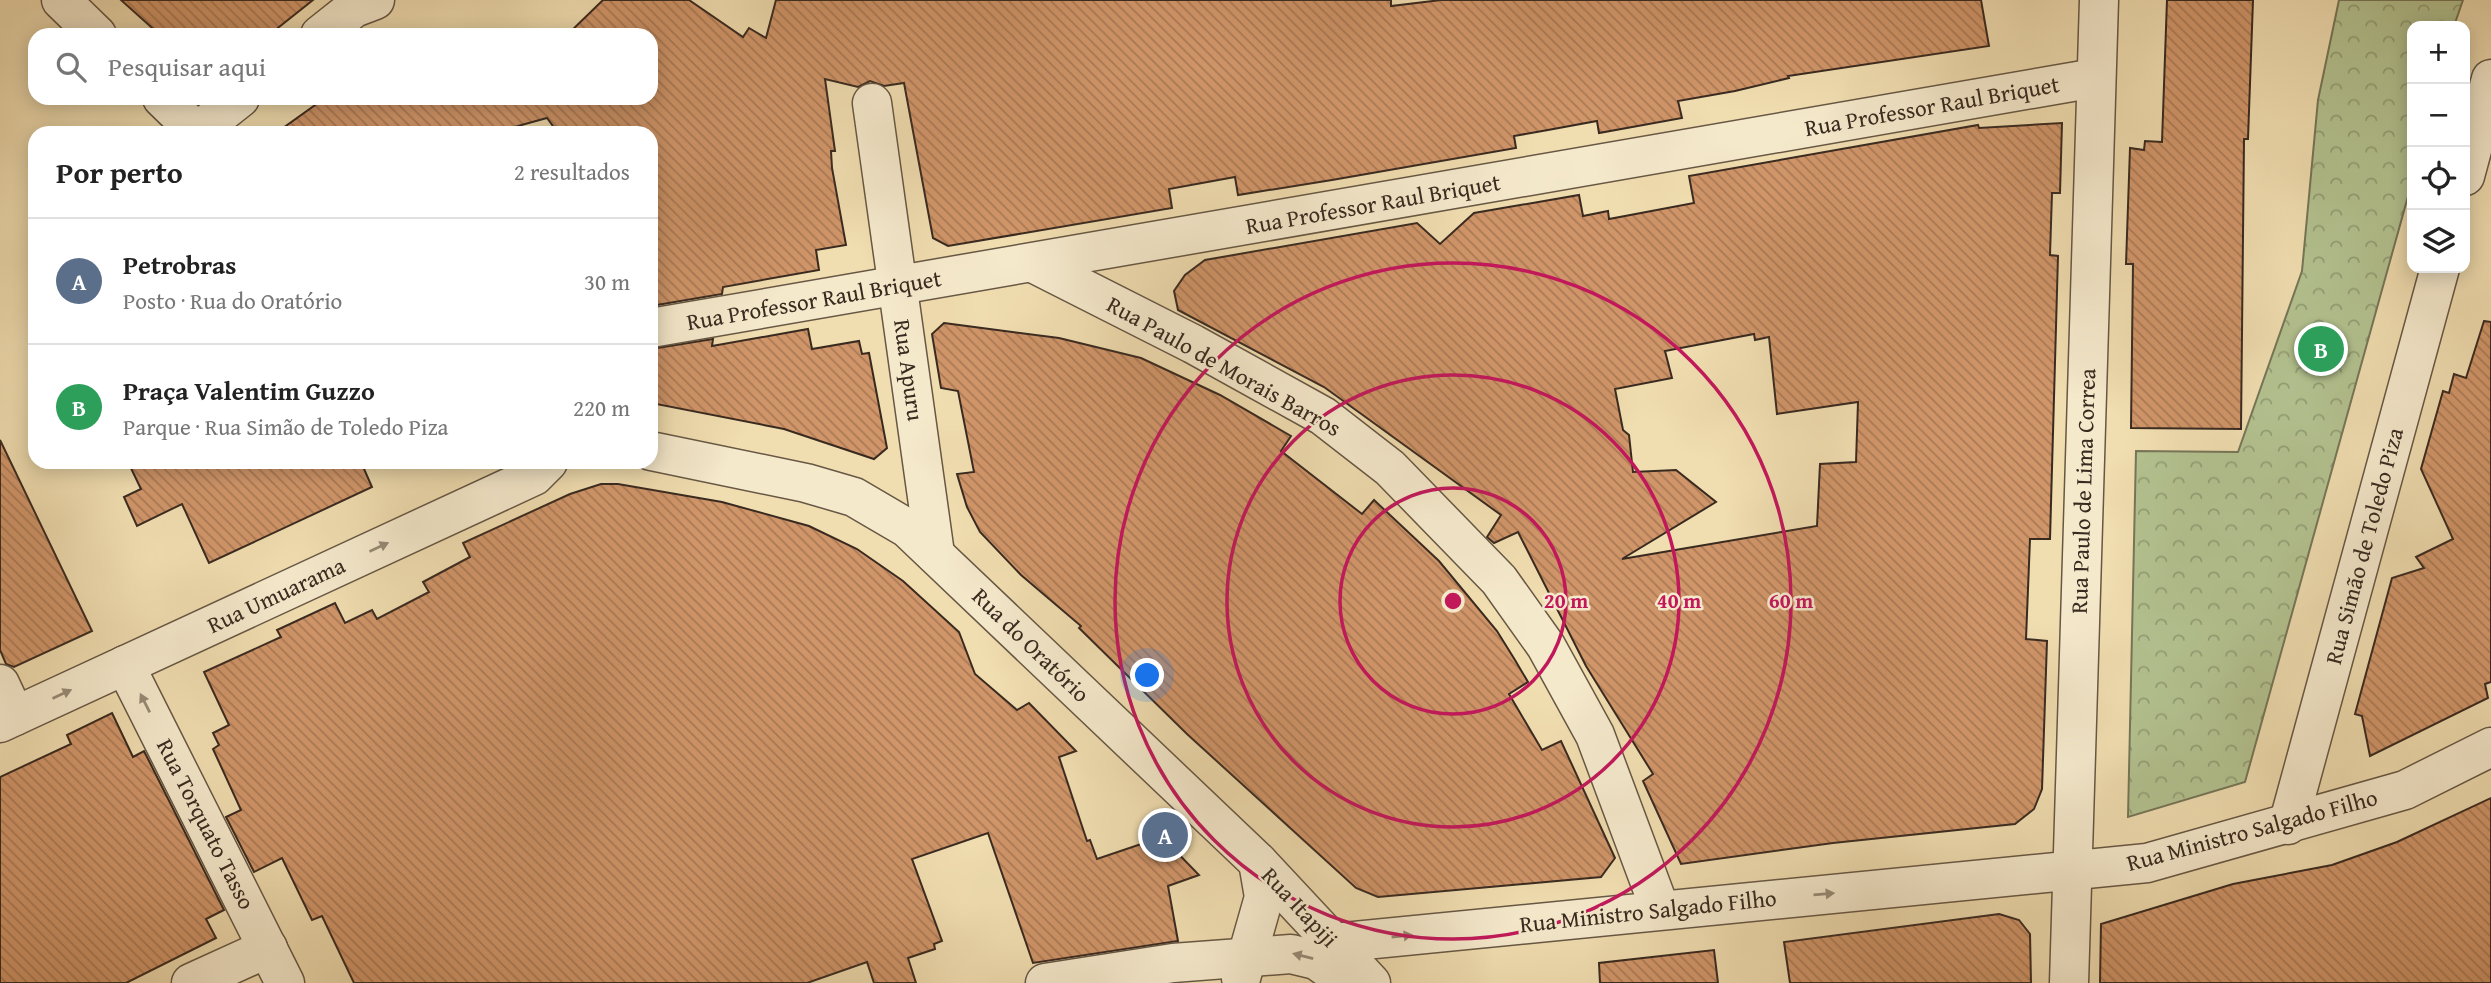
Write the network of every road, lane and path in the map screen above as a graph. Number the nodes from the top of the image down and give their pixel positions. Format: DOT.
graph roads {
  1 [pos="61,0"];
  2 [pos="376,0"];
  3 [pos="2099,0"];
  4 [pos="90,28"];
  5 [pos="329,28"];
  6 [pos="2095,78"];
  7 [pos="2491,79"];
  8 [pos="872,103"];
  9 [pos="169,105"];
  10 [pos="232,105"];
  11 [pos="191,126"];
  12 [pos="206,126"];
  13 [pos="2470,157"];
  14 [pos="1033,263"];
  15 [pos="2439,273"];
  16 [pos="897,286"];
  17 [pos="658,327"];
  18 [pos="658,452"];
  19 [pos="541,469"];
  20 [pos="935,554"];
  21 [pos="125,665"];
  22 [pos="5,708"];
  23 [pos="2491,747"];
  24 [pos="2074,813"];
  25 [pos="2288,825"];
  26 [pos="1258,862"];
  27 [pos="2073,870"];
  28 [pos="1961,881"];
  29 [pos="1660,909"];
  30 [pos="1334,943"];
  31 [pos="268,948"];
  32 [pos="1244,969"];
  33 [pos="191,983"];
  34 [pos="285,983"];
  35 [pos="1045,983"];
  36 [pos="1349,983"];
  37 [pos="1371,983"];
  38 [pos="2068,983"];
  1 -- 4 [label="street"];
  2 -- 5 [label="street"];
  3 -- 6 [label="street, Rua Paulo de Lima Correa"];
  6 -- 14 [label="street, Rua Professor Raul Briquet"];
  6 -- 24 [label="street, Rua Paulo de Lima Correa"];
  7 -- 13 [label="street"];
  8 -- 16 [label="street, Rua Apuru"];
  9 -- 11 [label="street"];
  10 -- 12 [label="street"];
  14 -- 16 [label="street, Rua Professor Raul Briquet"];
  14 -- 29 [label="street, Rua Paulo de Morais Barros"];
  15 -- 25 [label="street, Rua Simão de Toledo Piza"];
  16 -- 17 [label="street, Rua Professor Raul Briquet"];
  16 -- 20 [label="street, Rua Apuru"];
  18 -- 20 [label="street, Rua do Oratório"];
  21 -- 19 [label="street, Rua Umuarama, one-way"];
  20 -- 26 [label="street, Rua do Oratório"];
  22 -- 21 [label="street, Rua Umuarama, one-way"];
  31 -- 21 [label="street, Rua Torquato Tasso, one-way"];
  23 -- 25 [label="street, Rua Ministro Salgado Filho"];
  24 -- 27 [label="street, Rua Paulo de Lima Correa"];
  24 -- 28 [label="street, Rua Ministro Salgado Filho"];
  25 -- 27 [label="street, Rua Ministro Salgado Filho"];
  26 -- 30 [label="street, Rua Itapiji"];
  26 -- 32 [label="street"];
  27 -- 28 [label="street, Rua Ministro Salgado Filho"];
  27 -- 38 [label="street, Rua Paulo de Lima Correa"];
  29 -- 28 [label="street, Rua Ministro Salgado Filho, one-way"];
  30 -- 29 [label="street, Rua Ministro Salgado Filho, one-way"];
  30 -- 37 [label="street, Rua Itapiji"];
  31 -- 33 [label="street"];
  31 -- 34 [label="street, Rua Torquato Tasso"];
  32 -- 35 [label="street"];
  36 -- 32 [label="street, one-way"];
}
